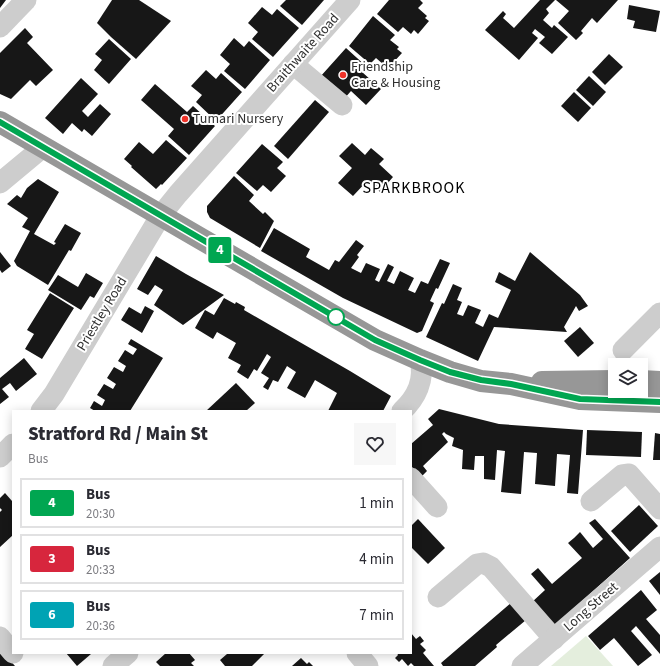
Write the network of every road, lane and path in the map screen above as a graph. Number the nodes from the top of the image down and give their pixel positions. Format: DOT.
graph roads {
  1 [pos="26,0"];
  2 [pos="350,0"];
  3 [pos="0,27"];
  4 [pos="293,64"];
  5 [pos="342,105"];
  6 [pos="0,122"];
  7 [pos="42,148"];
  8 [pos="0,184"];
  9 [pos="161,215"];
  10 [pos="660,313"];
  11 [pos="623,350"];
  12 [pos="420,360"];
  13 [pos="608,381"];
  14 [pos="648,382"];
  15 [pos="660,382"];
  16 [pos="511,384"];
  17 [pos="660,402"];
  18 [pos="404,409"];
  19 [pos="42,410"];
  20 [pos="12,445"];
  21 [pos="0,457"];
  22 [pos="412,479"];
  23 [pos="591,500"];
  24 [pos="437,507"];
  25 [pos="660,509"];
  26 [pos="660,547"];
  27 [pos="438,597"];
  28 [pos="0,637"];
  29 [pos="554,639"];
  30 [pos="12,652"];
  31 [pos="14,654"];
  32 [pos="127,654"];
  33 [pos="358,654"];
  34 [pos="24,666"];
  35 [pos="113,666"];
  36 [pos="368,666"];
  37 [pos="522,666"];
  1 -- 3 [label="street"];
  2 -- 4 [label="street, Braithwaite Road"];
  4 -- 5 [label="street"];
  4 -- 9 [label="street, Braithwaite Road"];
  6 -- 7 [label="highway"];
  7 -- 8 [label="street"];
  7 -- 9 [label="highway"];
  9 -- 12 [label="highway"];
  9 -- 19 [label="street, Priestley Road"];
  10 -- 11 [label="street"];
  12 -- 16 [label="highway"];
  12 -- 18 [label="street"];
  13 -- 16 [label="highway"];
  14 -- 15 [label="highway"];
  16 -- 17 [label="highway"];
  20 -- 21 [label="street"];
  22 -- 24 [label="street"];
  23 -- 25 [label="street"];
  26 -- 29 [label="street, Long Street"];
  27 -- 29 [label="street"];
  28 -- 30 [label="street"];
  29 -- 37 [label="street, Long Street"];
  31 -- 34 [label="street"];
  32 -- 35 [label="street"];
  33 -- 36 [label="street"];
}
